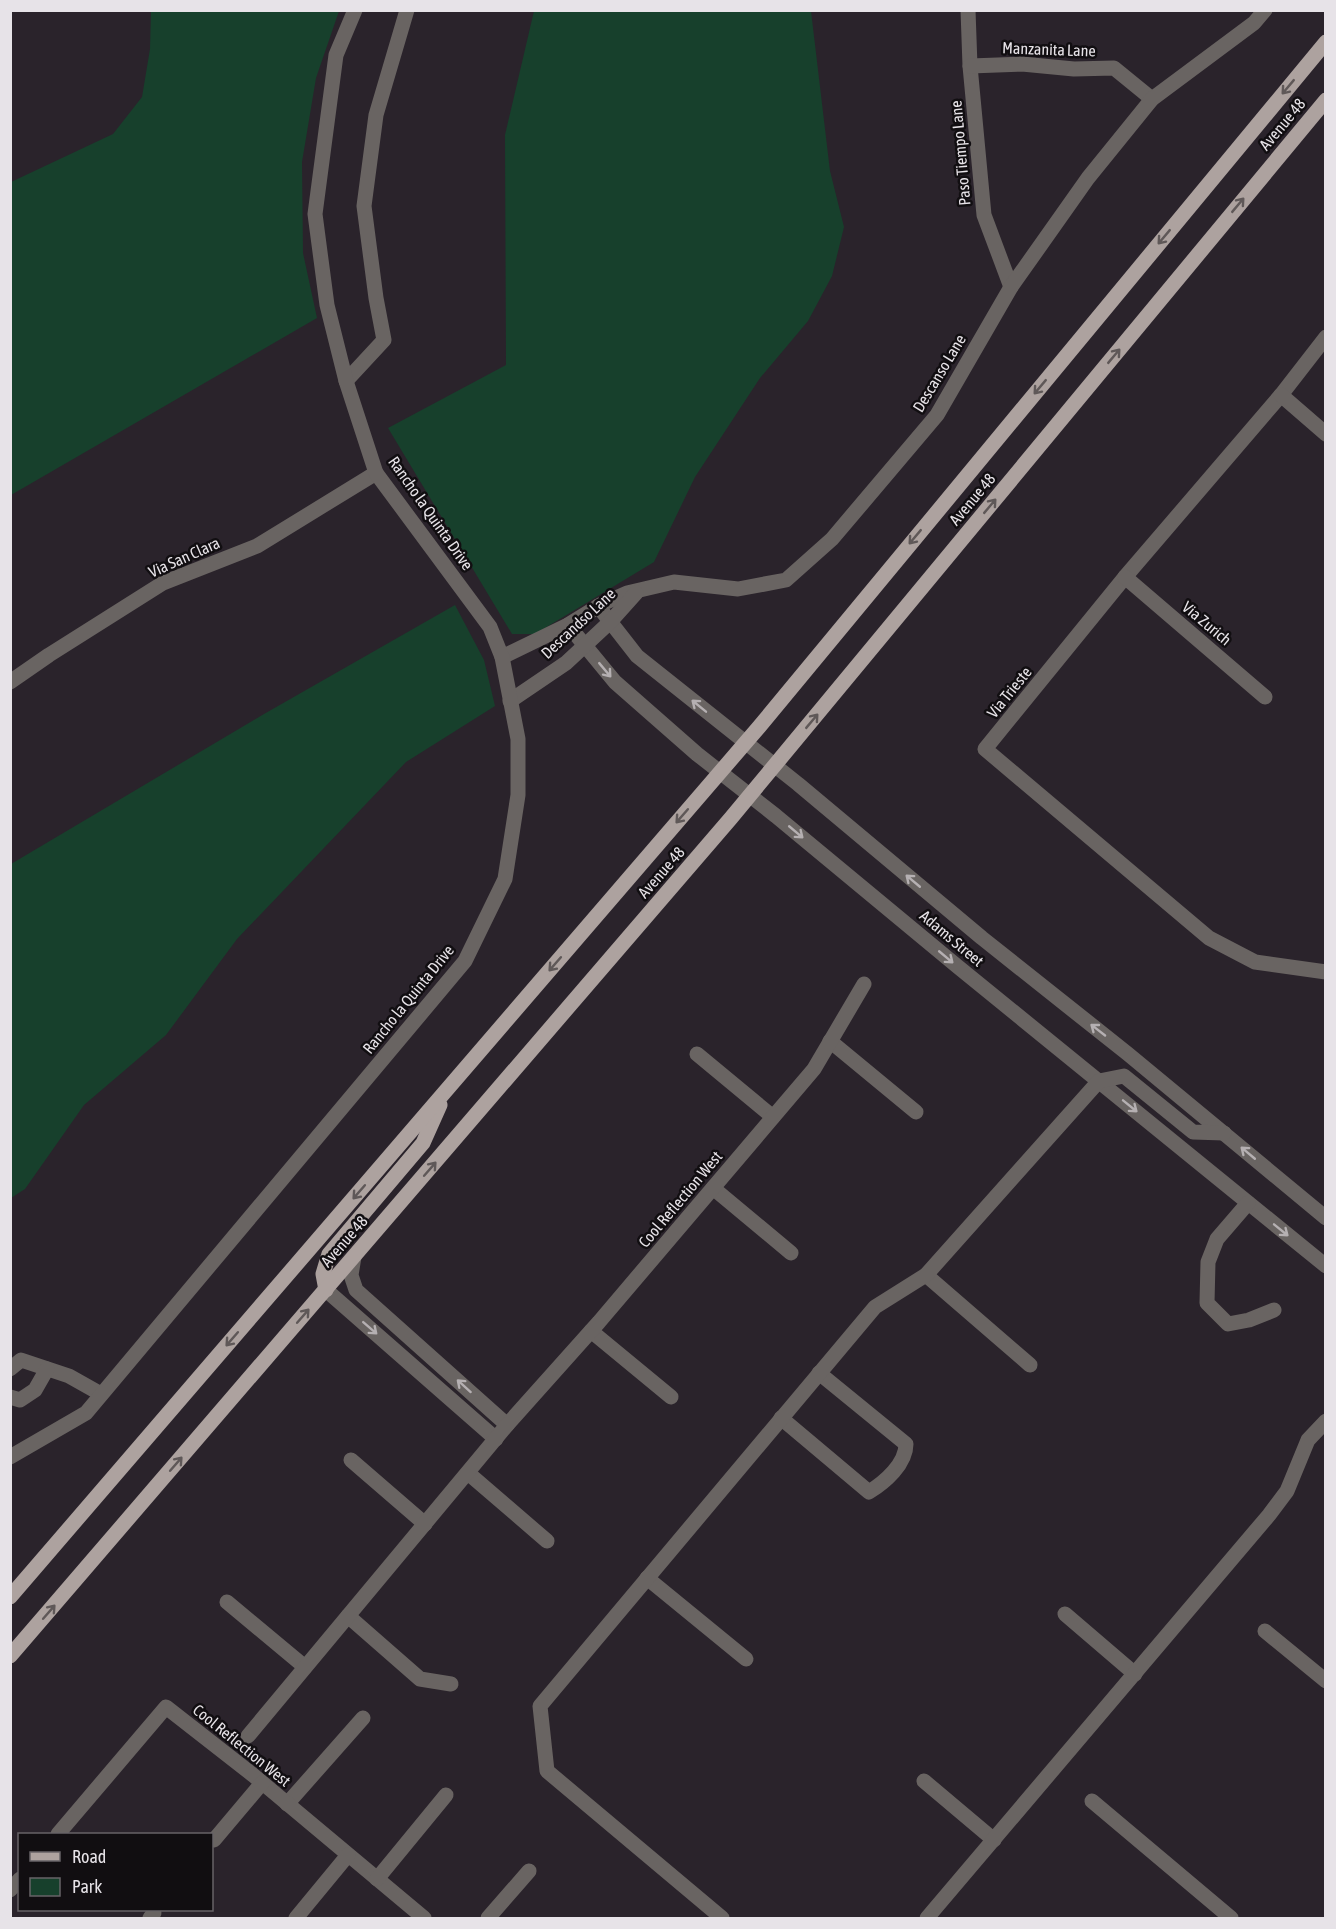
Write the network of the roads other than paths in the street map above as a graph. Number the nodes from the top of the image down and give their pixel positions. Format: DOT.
graph roads {
  1 [pos="355,10"];
  2 [pos="407,10"];
  3 [pos="968,10"];
  4 [pos="1265,10"];
  5 [pos="1326,42"];
  6 [pos="970,66"];
  7 [pos="1152,99"];
  8 [pos="1326,100"];
  9 [pos="1011,287"];
  10 [pos="1326,337"];
  11 [pos="346,381"];
  12 [pos="1281,395"];
  13 [pos="1326,434"];
  14 [pos="376,473"];
  15 [pos="1125,577"];
  16 [pos="638,591"];
  17 [pos="598,606"];
  18 [pos="610,622"];
  19 [pos="568,625"];
  20 [pos="585,646"];
  21 [pos="502,657"];
  22 [pos="10,682"];
  23 [pos="1265,697"];
  24 [pos="510,701"];
  25 [pos="745,743"];
  26 [pos="775,766"];
  27 [pos="720,772"];
  28 [pos="750,796"];
  29 [pos="1326,972"];
  30 [pos="864,984"];
  31 [pos="830,1041"];
  32 [pos="697,1054"];
  33 [pos="1099,1081"];
  34 [pos="448,1089"];
  35 [pos="916,1112"];
  36 [pos="773,1117"];
  37 [pos="1224,1134"];
  38 [pos="713,1188"];
  39 [pos="1248,1203"];
  40 [pos="1326,1218"];
  41 [pos="792,1253"];
  42 [pos="354,1257"];
  43 [pos="1326,1266"];
  44 [pos="926,1275"];
  45 [pos="326,1290"];
  46 [pos="1274,1310"];
  47 [pos="591,1330"];
  48 [pos="1030,1365"];
  49 [pos="10,1369"];
  50 [pos="47,1369"];
  51 [pos="819,1373"];
  52 [pos="101,1394"];
  53 [pos="10,1397"];
  54 [pos="671,1397"];
  55 [pos="781,1418"];
  56 [pos="1326,1421"];
  57 [pos="507,1425"];
  58 [pos="496,1439"];
  59 [pos="10,1457"];
  60 [pos="351,1460"];
  61 [pos="468,1473"];
  62 [pos="425,1524"];
  63 [pos="547,1541"];
  64 [pos="647,1578"];
  65 [pos="12,1596"];
  66 [pos="226,1602"];
  67 [pos="1065,1614"];
  68 [pos="348,1616"];
  69 [pos="1265,1631"];
  70 [pos="10,1656"];
  71 [pos="746,1659"];
  72 [pos="305,1667"];
  73 [pos="1134,1674"];
  74 [pos="1326,1681"];
  75 [pos="450,1684"];
  76 [pos="363,1718"];
  77 [pos="248,1736"];
  78 [pos="924,1781"];
  79 [pos="262,1783"];
  80 [pos="446,1795"];
  81 [pos="1092,1801"];
  82 [pos="287,1804"];
  83 [pos="59,1833"];
  84 [pos="214,1840"];
  85 [pos="994,1840"];
  86 [pos="348,1855"];
  87 [pos="529,1870"];
  88 [pos="376,1879"];
  89 [pos="296,1918"];
  90 [pos="424,1918"];
  91 [pos="488,1918"];
  92 [pos="723,1918"];
  93 [pos="927,1918"];
  94 [pos="1231,1918"];
  1 -- 11 [label="street, Rancho la Quinta Drive"];
  2 -- 11 [label="street"];
  3 -- 6 [label="street, Paso Tiempo Lane"];
  4 -- 7 [label="street, Descanso Lane"];
  5 -- 25 [label="main road, Avenue 48, one-way"];
  6 -- 7 [label="street, Manzanita Lane"];
  6 -- 9 [label="street, Paso Tiempo Lane"];
  7 -- 9 [label="street, Descanso Lane"];
  26 -- 8 [label="main road, Avenue 48, one-way"];
  9 -- 16 [label="street, Descanso Lane"];
  10 -- 12 [label="street, Via Trieste"];
  11 -- 14 [label="street, Rancho la Quinta Drive"];
  12 -- 13 [label="street"];
  12 -- 15 [label="street, Via Trieste"];
  14 -- 21 [label="street, Rancho la Quinta Drive"];
  14 -- 22 [label="street, Via San Clara"];
  15 -- 23 [label="street, Via Zurich"];
  15 -- 29 [label="street, Via Trieste"];
  16 -- 17 [label="street, Descanso Lane"];
  16 -- 18 [label="street, Descandso Lane"];
  17 -- 18 [label="street, Adams Street"];
  17 -- 19 [label="street, Descanso Lane"];
  18 -- 20 [label="street, Descandso Lane"];
  25 -- 18 [label="street, Adams Street, one-way"];
  19 -- 20 [label="street, Adams Street"];
  19 -- 21 [label="street, Descanso Lane"];
  20 -- 24 [label="street, Descandso Lane"];
  20 -- 27 [label="street, Adams Street, one-way"];
  21 -- 24 [label="street, Rancho la Quinta Drive"];
  24 -- 52 [label="street, Rancho la Quinta Drive"];
  25 -- 26 [label="street, Adams Street"];
  25 -- 27 [label="main road, Avenue 48"];
  26 -- 28 [label="main road, Avenue 48"];
  37 -- 26 [label="street, Adams Street, one-way"];
  27 -- 28 [label="street, Adams Street"];
  27 -- 34 [label="main road, Avenue 48, one-way"];
  28 -- 33 [label="street, Adams Street, one-way"];
  42 -- 28 [label="main road, Avenue 48, one-way"];
  30 -- 31 [label="street, Cool Reflection West"];
  31 -- 35 [label="street"];
  31 -- 36 [label="street, Cool Reflection West"];
  32 -- 36 [label="street"];
  33 -- 37 [label="street"];
  33 -- 39 [label="street, Adams Street, one-way"];
  33 -- 44 [label="street"];
  34 -- 45 [label="main road"];
  34 -- 65 [label="main road, Avenue 48, one-way"];
  36 -- 38 [label="street, Cool Reflection West"];
  40 -- 37 [label="street, Adams Street, one-way"];
  38 -- 41 [label="street"];
  38 -- 47 [label="street, Cool Reflection West"];
  39 -- 43 [label="street, Adams Street, one-way"];
  39 -- 46 [label="street"];
  42 -- 45 [label="main road, Avenue 48"];
  57 -- 42 [label="street, one-way"];
  44 -- 48 [label="street"];
  44 -- 51 [label="street"];
  45 -- 58 [label="street, one-way"];
  70 -- 45 [label="main road, Avenue 48, one-way"];
  47 -- 54 [label="street"];
  47 -- 57 [label="street, Cool Reflection West"];
  49 -- 50 [label="street"];
  50 -- 52 [label="street"];
  50 -- 53 [label="street"];
  51 -- 55 [label="street"];
  51 -- 55 [label="street"];
  52 -- 59 [label="street, Rancho la Quinta Drive"];
  55 -- 64 [label="street"];
  56 -- 73 [label="street"];
  57 -- 58 [label="street, Cool Reflection West"];
  58 -- 61 [label="street, Cool Reflection West"];
  60 -- 62 [label="street"];
  61 -- 62 [label="street, Cool Reflection West"];
  61 -- 63 [label="street"];
  62 -- 68 [label="street, Cool Reflection West"];
  64 -- 71 [label="street"];
  64 -- 92 [label="street"];
  66 -- 72 [label="street"];
  67 -- 73 [label="street"];
  68 -- 72 [label="street, Cool Reflection West"];
  68 -- 75 [label="street"];
  69 -- 74 [label="street"];
  72 -- 77 [label="street, Cool Reflection West"];
  73 -- 85 [label="street"];
  76 -- 82 [label="street"];
  78 -- 85 [label="street"];
  79 -- 82 [label="street, Cool Reflection West"];
  79 -- 83 [label="street, Cool Reflection West"];
  79 -- 84 [label="street"];
  80 -- 88 [label="street"];
  81 -- 94 [label="street"];
  82 -- 86 [label="street, Cool Reflection West"];
  85 -- 93 [label="street"];
  86 -- 88 [label="street, Cool Reflection West"];
  86 -- 89 [label="street"];
  87 -- 91 [label="street"];
  88 -- 90 [label="street, Cool Reflection West"];
}
